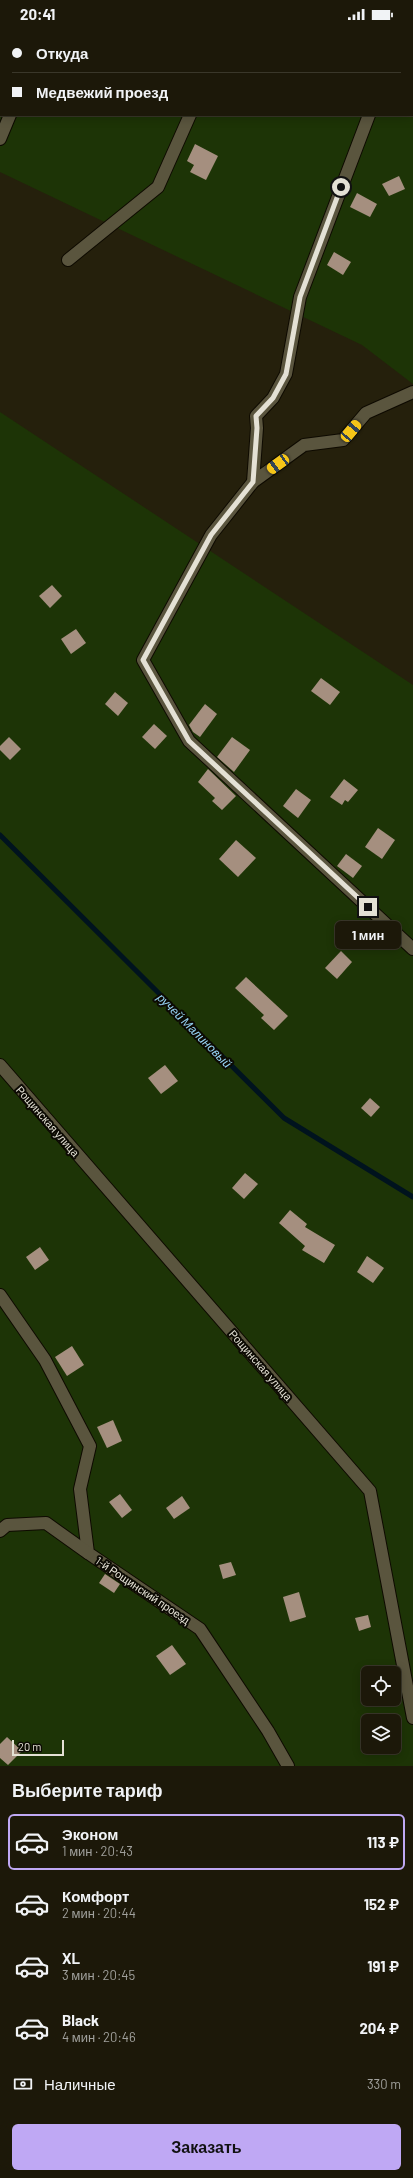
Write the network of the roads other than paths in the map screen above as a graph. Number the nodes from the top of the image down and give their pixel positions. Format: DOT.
graph roads {
  1 [pos="10,116"];
  2 [pos="190,116"];
  3 [pos="369,116"];
  4 [pos="0,139"];
  5 [pos="68,260"];
  6 [pos="413,392"];
  7 [pos="253,482"];
  8 [pos="413,949"];
  9 [pos="0,1065"];
  10 [pos="0,1295"];
  11 [pos="0,1531"];
  12 [pos="88,1553"];
  13 [pos="413,1718"];
  14 [pos="288,1766"];
  1 -- 4 [label="lane"];
  2 -- 5 [label="lane"];
  3 -- 7 [label="lane"];
  6 -- 7 [label="lane"];
  7 -- 8 [label="lane"];
  9 -- 13 [label="lane, Рощинская улица"];
  10 -- 12 [label="lane, 1-й Рощинский проезд"];
  11 -- 12 [label="lane"];
  12 -- 14 [label="lane, 1-й Рощинский проезд"];
}
